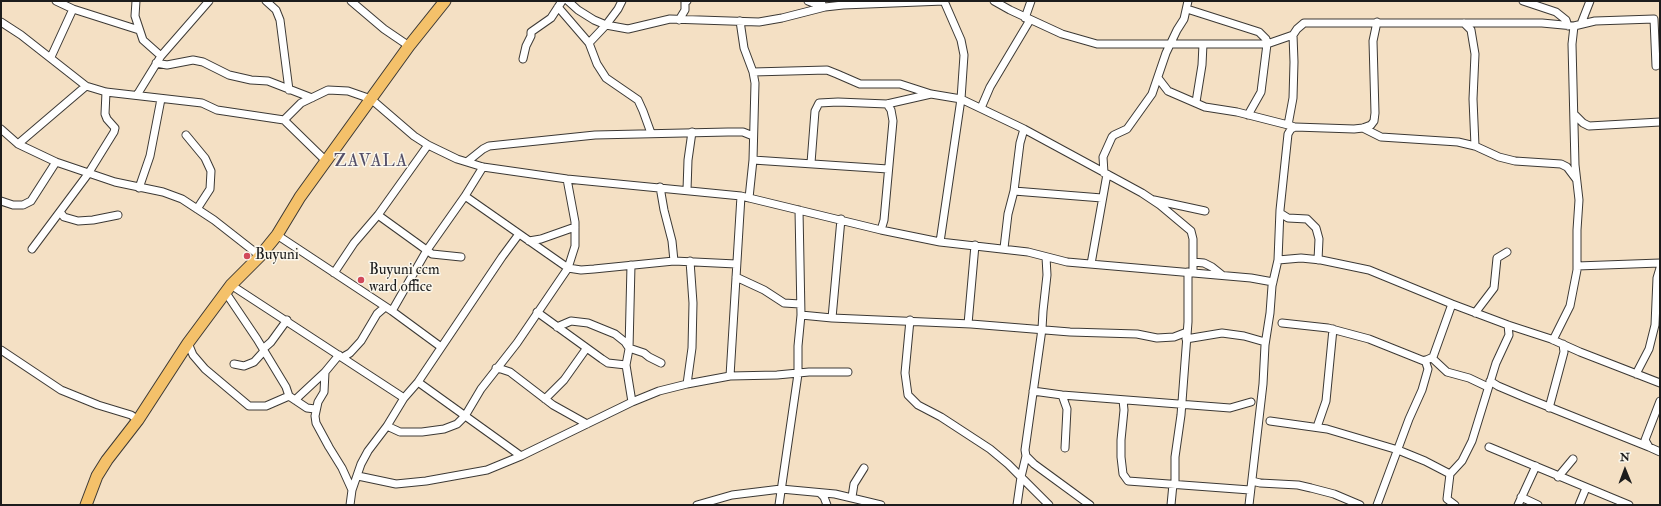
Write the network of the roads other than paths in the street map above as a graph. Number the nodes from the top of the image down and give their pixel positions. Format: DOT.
graph roads {
  1 [pos="56,1"];
  2 [pos="136,1"];
  3 [pos="210,1"];
  4 [pos="266,1"];
  5 [pos="351,1"];
  6 [pos="445,1"];
  7 [pos="568,1"];
  8 [pos="622,1"];
  9 [pos="687,1"];
  10 [pos="808,1"];
  11 [pos="923,1"];
  12 [pos="936,1"];
  13 [pos="944,1"];
  14 [pos="994,1"];
  15 [pos="1031,1"];
  16 [pos="1188,1"];
  17 [pos="1523,1"];
  18 [pos="1590,1"];
  19 [pos="862,2"];
  20 [pos="560,4"];
  21 [pos="822,4"];
  22 [pos="73,9"];
  23 [pos="1188,9"];
  24 [pos="1028,19"];
  25 [pos="679,20"];
  26 [pos="1657,20"];
  27 [pos="740,21"];
  28 [pos="1,22"];
  29 [pos="1377,22"];
  30 [pos="1464,23"];
  31 [pos="606,25"];
  32 [pos="1574,26"];
  33 [pos="139,30"];
  34 [pos="1293,35"];
  35 [pos="589,43"];
  36 [pos="1170,43"];
  37 [pos="1203,44"];
  38 [pos="1267,44"];
  39 [pos="409,46"];
  40 [pos="161,56"];
  41 [pos="51,57"];
  42 [pos="523,59"];
  43 [pos="156,63"];
  44 [pos="1656,66"];
  45 [pos="753,72"];
  46 [pos="1158,78"];
  47 [pos="86,86"];
  48 [pos="289,90"];
  49 [pos="106,92"];
  50 [pos="931,94"];
  51 [pos="137,95"];
  52 [pos="312,98"];
  53 [pos="161,99"];
  54 [pos="371,99"];
  55 [pos="961,99"];
  56 [pos="1196,102"];
  57 [pos="887,104"];
  58 [pos="981,108"];
  59 [pos="1248,115"];
  60 [pos="1575,115"];
  61 [pos="284,120"];
  62 [pos="1660,122"];
  63 [pos="753,124"];
  64 [pos="1292,126"];
  65 [pos="1363,128"];
  66 [pos="1024,129"];
  67 [pos="1,130"];
  68 [pos="692,132"];
  69 [pos="743,132"];
  70 [pos="651,133"];
  71 [pos="186,135"];
  72 [pos="753,136"];
  73 [pos="18,144"];
  74 [pos="428,145"];
  75 [pos="1475,146"];
  76 [pos="753,160"];
  77 [pos="326,161"];
  78 [pos="468,161"];
  79 [pos="56,162"];
  80 [pos="812,163"];
  81 [pos="483,166"];
  82 [pos="888,169"];
  83 [pos="1106,173"];
  84 [pos="88,174"];
  85 [pos="566,179"];
  86 [pos="1577,180"];
  87 [pos="660,187"];
  88 [pos="139,188"];
  89 [pos="687,190"];
  90 [pos="1014,191"];
  91 [pos="465,196"];
  92 [pos="741,196"];
  93 [pos="749,198"];
  94 [pos="1102,198"];
  95 [pos="1152,199"];
  96 [pos="1,201"];
  97 [pos="197,209"];
  98 [pos="799,210"];
  99 [pos="1206,210"];
  100 [pos="1280,210"];
  101 [pos="60,212"];
  102 [pos="118,215"];
  103 [pos="378,215"];
  104 [pos="841,219"];
  105 [pos="576,227"];
  106 [pos="881,230"];
  107 [pos="519,234"];
  108 [pos="277,235"];
  109 [pos="529,241"];
  110 [pos="940,242"];
  111 [pos="975,245"];
  112 [pos="1004,248"];
  113 [pos="32,249"];
  114 [pos="427,250"];
  115 [pos="1507,252"];
  116 [pos="260,256"];
  117 [pos="1046,256"];
  118 [pos="461,257"];
  119 [pos="1278,260"];
  120 [pos="1318,260"];
  121 [pos="674,261"];
  122 [pos="690,261"];
  123 [pos="1193,262"];
  124 [pos="736,264"];
  125 [pos="1091,264"];
  126 [pos="1660,264"];
  127 [pos="631,265"];
  128 [pos="1577,266"];
  129 [pos="568,268"];
  130 [pos="1660,268"];
  131 [pos="1190,272"];
  132 [pos="334,273"];
  133 [pos="1222,275"];
  134 [pos="736,277"];
  135 [pos="1273,282"];
  136 [pos="229,289"];
  137 [pos="800,304"];
  138 [pos="1452,304"];
  139 [pos="388,309"];
  140 [pos="537,312"];
  141 [pos="1475,313"];
  142 [pos="801,315"];
  143 [pos="832,318"];
  144 [pos="287,320"];
  145 [pos="910,320"];
  146 [pos="1282,323"];
  147 [pos="968,324"];
  148 [pos="1508,325"];
  149 [pos="556,327"];
  150 [pos="1042,329"];
  151 [pos="1333,329"];
  152 [pos="1174,337"];
  153 [pos="1186,338"];
  154 [pos="1553,340"];
  155 [pos="1265,342"];
  156 [pos="188,343"];
  157 [pos="1563,344"];
  158 [pos="441,347"];
  159 [pos="629,348"];
  160 [pos="586,349"];
  161 [pos="1,350"];
  162 [pos="264,350"];
  163 [pos="341,356"];
  164 [pos="1428,359"];
  165 [pos="661,363"];
  166 [pos="234,364"];
  167 [pos="626,365"];
  168 [pos="496,368"];
  169 [pos="325,372"];
  170 [pos="848,372"];
  171 [pos="798,374"];
  172 [pos="1636,374"];
  173 [pos="730,376"];
  174 [pos="418,382"];
  175 [pos="1660,383"];
  176 [pos="687,384"];
  177 [pos="1489,384"];
  178 [pos="1033,391"];
  179 [pos="1062,395"];
  180 [pos="292,398"];
  181 [pos="404,398"];
  182 [pos="545,399"];
  183 [pos="1123,400"];
  184 [pos="1660,401"];
  185 [pos="632,402"];
  186 [pos="1251,402"];
  187 [pos="1182,404"];
  188 [pos="1550,408"];
  189 [pos="315,409"];
  190 [pos="465,416"];
  191 [pos="138,420"];
  192 [pos="1270,421"];
  193 [pos="587,424"];
  194 [pos="387,426"];
  195 [pos="1317,427"];
  196 [pos="1489,447"];
  197 [pos="1649,447"];
  198 [pos="1065,448"];
  199 [pos="1398,450"];
  200 [pos="1660,452"];
  201 [pos="521,456"];
  202 [pos="1026,456"];
  203 [pos="1573,459"];
  204 [pos="1536,466"];
  205 [pos="864,468"];
  206 [pos="1450,474"];
  207 [pos="358,476"];
  208 [pos="1021,477"];
  209 [pos="1558,477"];
  210 [pos="1252,481"];
  211 [pos="1174,484"];
  212 [pos="1586,488"];
  213 [pos="781,489"];
  214 [pos="352,490"];
  215 [pos="1250,490"];
  216 [pos="820,493"];
  217 [pos="852,497"];
  218 [pos="1521,497"];
  219 [pos="860,502"];
  220 [pos="1446,502"];
  221 [pos="88,504"];
  222 [pos="350,505"];
  223 [pos="697,505"];
  224 [pos="779,505"];
  225 [pos="827,505"];
  226 [pos="881,505"];
  227 [pos="1017,505"];
  228 [pos="1049,505"];
  229 [pos="1090,505"];
  230 [pos="1171,505"];
  231 [pos="1248,505"];
  232 [pos="1360,505"];
  233 [pos="1377,505"];
  234 [pos="1455,505"];
  235 [pos="1518,505"];
  236 [pos="1538,505"];
  237 [pos="1579,505"];
  238 [pos="1629,505"];
  1 -- 22 [label="street"];
  2 -- 33 [label="street"];
  3 -- 40 [label="street"];
  4 -- 48 [label="street"];
  5 -- 39 [label="street"];
  6 -- 39 [label="main road"];
  7 -- 31 [label="street"];
  8 -- 31 [label="street"];
  9 -- 25 [label="street"];
  10 -- 21 [label="street"];
  11 -- 12 [label="street"];
  11 -- 19 [label="street"];
  12 -- 13 [label="street"];
  13 -- 55 [label="street"];
  14 -- 24 [label="street"];
  15 -- 24 [label="street"];
  16 -- 23 [label="street"];
  17 -- 32 [label="street"];
  18 -- 32 [label="street"];
  19 -- 21 [label="street"];
  20 -- 35 [label="street"];
  20 -- 42 [label="street"];
  21 -- 27 [label="street"];
  22 -- 33 [label="street"];
  22 -- 41 [label="street"];
  23 -- 36 [label="street"];
  23 -- 38 [label="street"];
  24 -- 36 [label="street"];
  24 -- 58 [label="street"];
  25 -- 27 [label="street"];
  25 -- 31 [label="street"];
  26 -- 32 [label="street"];
  26 -- 44 [label="street"];
  27 -- 45 [label="street"];
  28 -- 41 [label="street"];
  29 -- 30 [label="street"];
  29 -- 34 [label="street"];
  29 -- 65 [label="street"];
  30 -- 32 [label="street"];
  30 -- 75 [label="street"];
  31 -- 35 [label="street"];
  32 -- 60 [label="street"];
  33 -- 40 [label="street"];
  34 -- 38 [label="street"];
  34 -- 64 [label="street"];
  35 -- 70 [label="street"];
  36 -- 37 [label="street"];
  36 -- 46 [label="street"];
  37 -- 38 [label="street"];
  37 -- 56 [label="street"];
  38 -- 59 [label="street"];
  39 -- 54 [label="main road"];
  40 -- 43 [label="street"];
  41 -- 47 [label="street"];
  43 -- 48 [label="street"];
  43 -- 51 [label="street"];
  45 -- 50 [label="street"];
  45 -- 63 [label="street"];
  46 -- 56 [label="street"];
  46 -- 83 [label="street"];
  47 -- 49 [label="street"];
  47 -- 73 [label="street"];
  48 -- 52 [label="street"];
  49 -- 51 [label="street"];
  49 -- 84 [label="street"];
  50 -- 55 [label="street"];
  50 -- 57 [label="street"];
  51 -- 53 [label="street"];
  52 -- 54 [label="street"];
  52 -- 61 [label="street"];
  53 -- 61 [label="street"];
  53 -- 88 [label="street"];
  54 -- 74 [label="street"];
  54 -- 77 [label="main road"];
  55 -- 58 [label="street"];
  55 -- 110 [label="street"];
  56 -- 59 [label="street"];
  57 -- 80 [label="street"];
  57 -- 82 [label="street"];
  58 -- 66 [label="street"];
  59 -- 64 [label="street"];
  60 -- 62 [label="street"];
  60 -- 86 [label="street"];
  61 -- 77 [label="street"];
  63 -- 69 [label="street"];
  63 -- 72 [label="street"];
  64 -- 65 [label="street"];
  64 -- 100 [label="street"];
  65 -- 75 [label="street"];
  66 -- 83 [label="street"];
  66 -- 90 [label="street"];
  67 -- 73 [label="street"];
  68 -- 69 [label="street"];
  68 -- 70 [label="street"];
  68 -- 89 [label="street"];
  69 -- 72 [label="street"];
  70 -- 78 [label="street"];
  71 -- 97 [label="street"];
  72 -- 76 [label="street"];
  73 -- 79 [label="street"];
  74 -- 78 [label="street"];
  74 -- 103 [label="street"];
  75 -- 86 [label="street"];
  76 -- 80 [label="street"];
  76 -- 93 [label="street"];
  77 -- 108 [label="main road"];
  78 -- 81 [label="street"];
  79 -- 84 [label="street"];
  79 -- 96 [label="street"];
  80 -- 82 [label="street"];
  81 -- 85 [label="street"];
  81 -- 91 [label="street"];
  82 -- 106 [label="street"];
  83 -- 94 [label="street"];
  83 -- 95 [label="street"];
  84 -- 88 [label="street"];
  84 -- 101 [label="street"];
  85 -- 87 [label="street"];
  85 -- 105 [label="street"];
  86 -- 128 [label="street"];
  87 -- 89 [label="street"];
  87 -- 121 [label="street"];
  88 -- 97 [label="street"];
  89 -- 92 [label="street"];
  90 -- 94 [label="street"];
  90 -- 112 [label="street"];
  91 -- 107 [label="street"];
  91 -- 114 [label="street"];
  92 -- 93 [label="street"];
  92 -- 124 [label="street"];
  93 -- 98 [label="street"];
  94 -- 125 [label="street"];
  95 -- 99 [label="street"];
  95 -- 123 [label="street"];
  97 -- 116 [label="street"];
  98 -- 104 [label="street"];
  98 -- 137 [label="street"];
  100 -- 119 [label="street"];
  100 -- 120 [label="street"];
  101 -- 102 [label="street"];
  101 -- 113 [label="street"];
  103 -- 114 [label="street"];
  103 -- 132 [label="street"];
  104 -- 106 [label="street"];
  104 -- 143 [label="street"];
  105 -- 109 [label="street"];
  105 -- 129 [label="street"];
  106 -- 110 [label="street"];
  107 -- 109 [label="street"];
  107 -- 158 [label="street"];
  108 -- 116 [label="main road"];
  108 -- 132 [label="street"];
  109 -- 129 [label="street"];
  110 -- 111 [label="street"];
  111 -- 112 [label="street"];
  111 -- 147 [label="street"];
  112 -- 117 [label="street"];
  114 -- 118 [label="street"];
  114 -- 139 [label="street"];
  115 -- 141 [label="street"];
  116 -- 136 [label="main road"];
  117 -- 125 [label="street"];
  117 -- 150 [label="street"];
  119 -- 120 [label="street"];
  119 -- 135 [label="street"];
  120 -- 138 [label="street"];
  121 -- 122 [label="street"];
  121 -- 127 [label="street"];
  122 -- 124 [label="street"];
  122 -- 176 [label="street"];
  123 -- 131 [label="street"];
  123 -- 133 [label="street"];
  124 -- 134 [label="street"];
  125 -- 131 [label="street"];
  126 -- 128 [label="street"];
  127 -- 129 [label="street"];
  127 -- 159 [label="street"];
  128 -- 154 [label="street"];
  129 -- 140 [label="street"];
  130 -- 172 [label="street"];
  131 -- 133 [label="street"];
  131 -- 153 [label="street"];
  132 -- 139 [label="street"];
  133 -- 135 [label="street"];
  134 -- 137 [label="street"];
  134 -- 173 [label="street"];
  135 -- 155 [label="street"];
  136 -- 144 [label="street"];
  136 -- 156 [label="main road"];
  136 -- 162 [label="street"];
  137 -- 142 [label="street"];
  138 -- 141 [label="street"];
  138 -- 164 [label="street"];
  139 -- 158 [label="street"];
  139 -- 163 [label="street"];
  140 -- 149 [label="street"];
  140 -- 168 [label="street"];
  141 -- 148 [label="street"];
  142 -- 143 [label="street"];
  142 -- 171 [label="street"];
  143 -- 145 [label="street"];
  144 -- 162 [label="street"];
  144 -- 163 [label="street"];
  145 -- 147 [label="street"];
  145 -- 208 [label="street"];
  146 -- 151 [label="street"];
  147 -- 150 [label="street"];
  148 -- 154 [label="street"];
  148 -- 177 [label="street"];
  149 -- 159 [label="street"];
  149 -- 160 [label="street"];
  150 -- 152 [label="street"];
  150 -- 178 [label="street"];
  151 -- 164 [label="street"];
  151 -- 195 [label="street"];
  152 -- 153 [label="street"];
  152 -- 153 [label="street"];
  153 -- 155 [label="street"];
  153 -- 187 [label="street"];
  154 -- 157 [label="street"];
  155 -- 210 [label="street"];
  156 -- 180 [label="street"];
  156 -- 191 [label="main road"];
  157 -- 172 [label="street"];
  157 -- 188 [label="street"];
  158 -- 174 [label="street"];
  159 -- 165 [label="street"];
  159 -- 167 [label="street"];
  160 -- 167 [label="street"];
  160 -- 182 [label="street"];
  161 -- 191 [label="street"];
  162 -- 166 [label="street"];
  162 -- 180 [label="street"];
  163 -- 169 [label="street"];
  163 -- 181 [label="street"];
  164 -- 177 [label="street"];
  164 -- 199 [label="street"];
  167 -- 185 [label="street"];
  168 -- 182 [label="street"];
  168 -- 190 [label="street"];
  169 -- 180 [label="street"];
  169 -- 189 [label="street"];
  170 -- 171 [label="street"];
  171 -- 173 [label="street"];
  171 -- 213 [label="street"];
  172 -- 175 [label="street"];
  173 -- 176 [label="street"];
  174 -- 181 [label="street"];
  174 -- 190 [label="street"];
  176 -- 185 [label="street"];
  177 -- 188 [label="street"];
  177 -- 206 [label="street"];
  178 -- 179 [label="street"];
  178 -- 202 [label="street"];
  179 -- 183 [label="street"];
  179 -- 198 [label="street"];
  180 -- 189 [label="street"];
  181 -- 194 [label="street"];
  182 -- 193 [label="street"];
  183 -- 187 [label="street"];
  183 -- 211 [label="street"];
  184 -- 197 [label="street"];
  185 -- 193 [label="street"];
  186 -- 187 [label="street"];
  187 -- 211 [label="street"];
  188 -- 197 [label="street"];
  189 -- 214 [label="street"];
  190 -- 194 [label="street"];
  190 -- 201 [label="street"];
  191 -- 221 [label="main road"];
  192 -- 195 [label="street"];
  193 -- 201 [label="street"];
  194 -- 207 [label="street"];
  195 -- 199 [label="street"];
  196 -- 204 [label="street"];
  197 -- 200 [label="street"];
  199 -- 206 [label="street"];
  199 -- 233 [label="street"];
  201 -- 207 [label="street"];
  202 -- 208 [label="street"];
  202 -- 229 [label="street"];
  203 -- 209 [label="street"];
  204 -- 209 [label="street"];
  204 -- 218 [label="street"];
  205 -- 217 [label="street"];
  206 -- 220 [label="street"];
  207 -- 214 [label="street"];
  208 -- 227 [label="street"];
  208 -- 228 [label="street"];
  209 -- 212 [label="street"];
  210 -- 215 [label="street"];
  210 -- 232 [label="street"];
  211 -- 215 [label="street"];
  211 -- 230 [label="street"];
  212 -- 237 [label="street"];
  212 -- 238 [label="street"];
  213 -- 216 [label="street"];
  213 -- 223 [label="street"];
  213 -- 224 [label="street"];
  214 -- 222 [label="street"];
  215 -- 231 [label="street"];
  216 -- 217 [label="street"];
  216 -- 225 [label="street"];
  217 -- 219 [label="street"];
  218 -- 235 [label="street"];
  218 -- 236 [label="street"];
  219 -- 226 [label="street"];
  220 -- 234 [label="street"];
}
